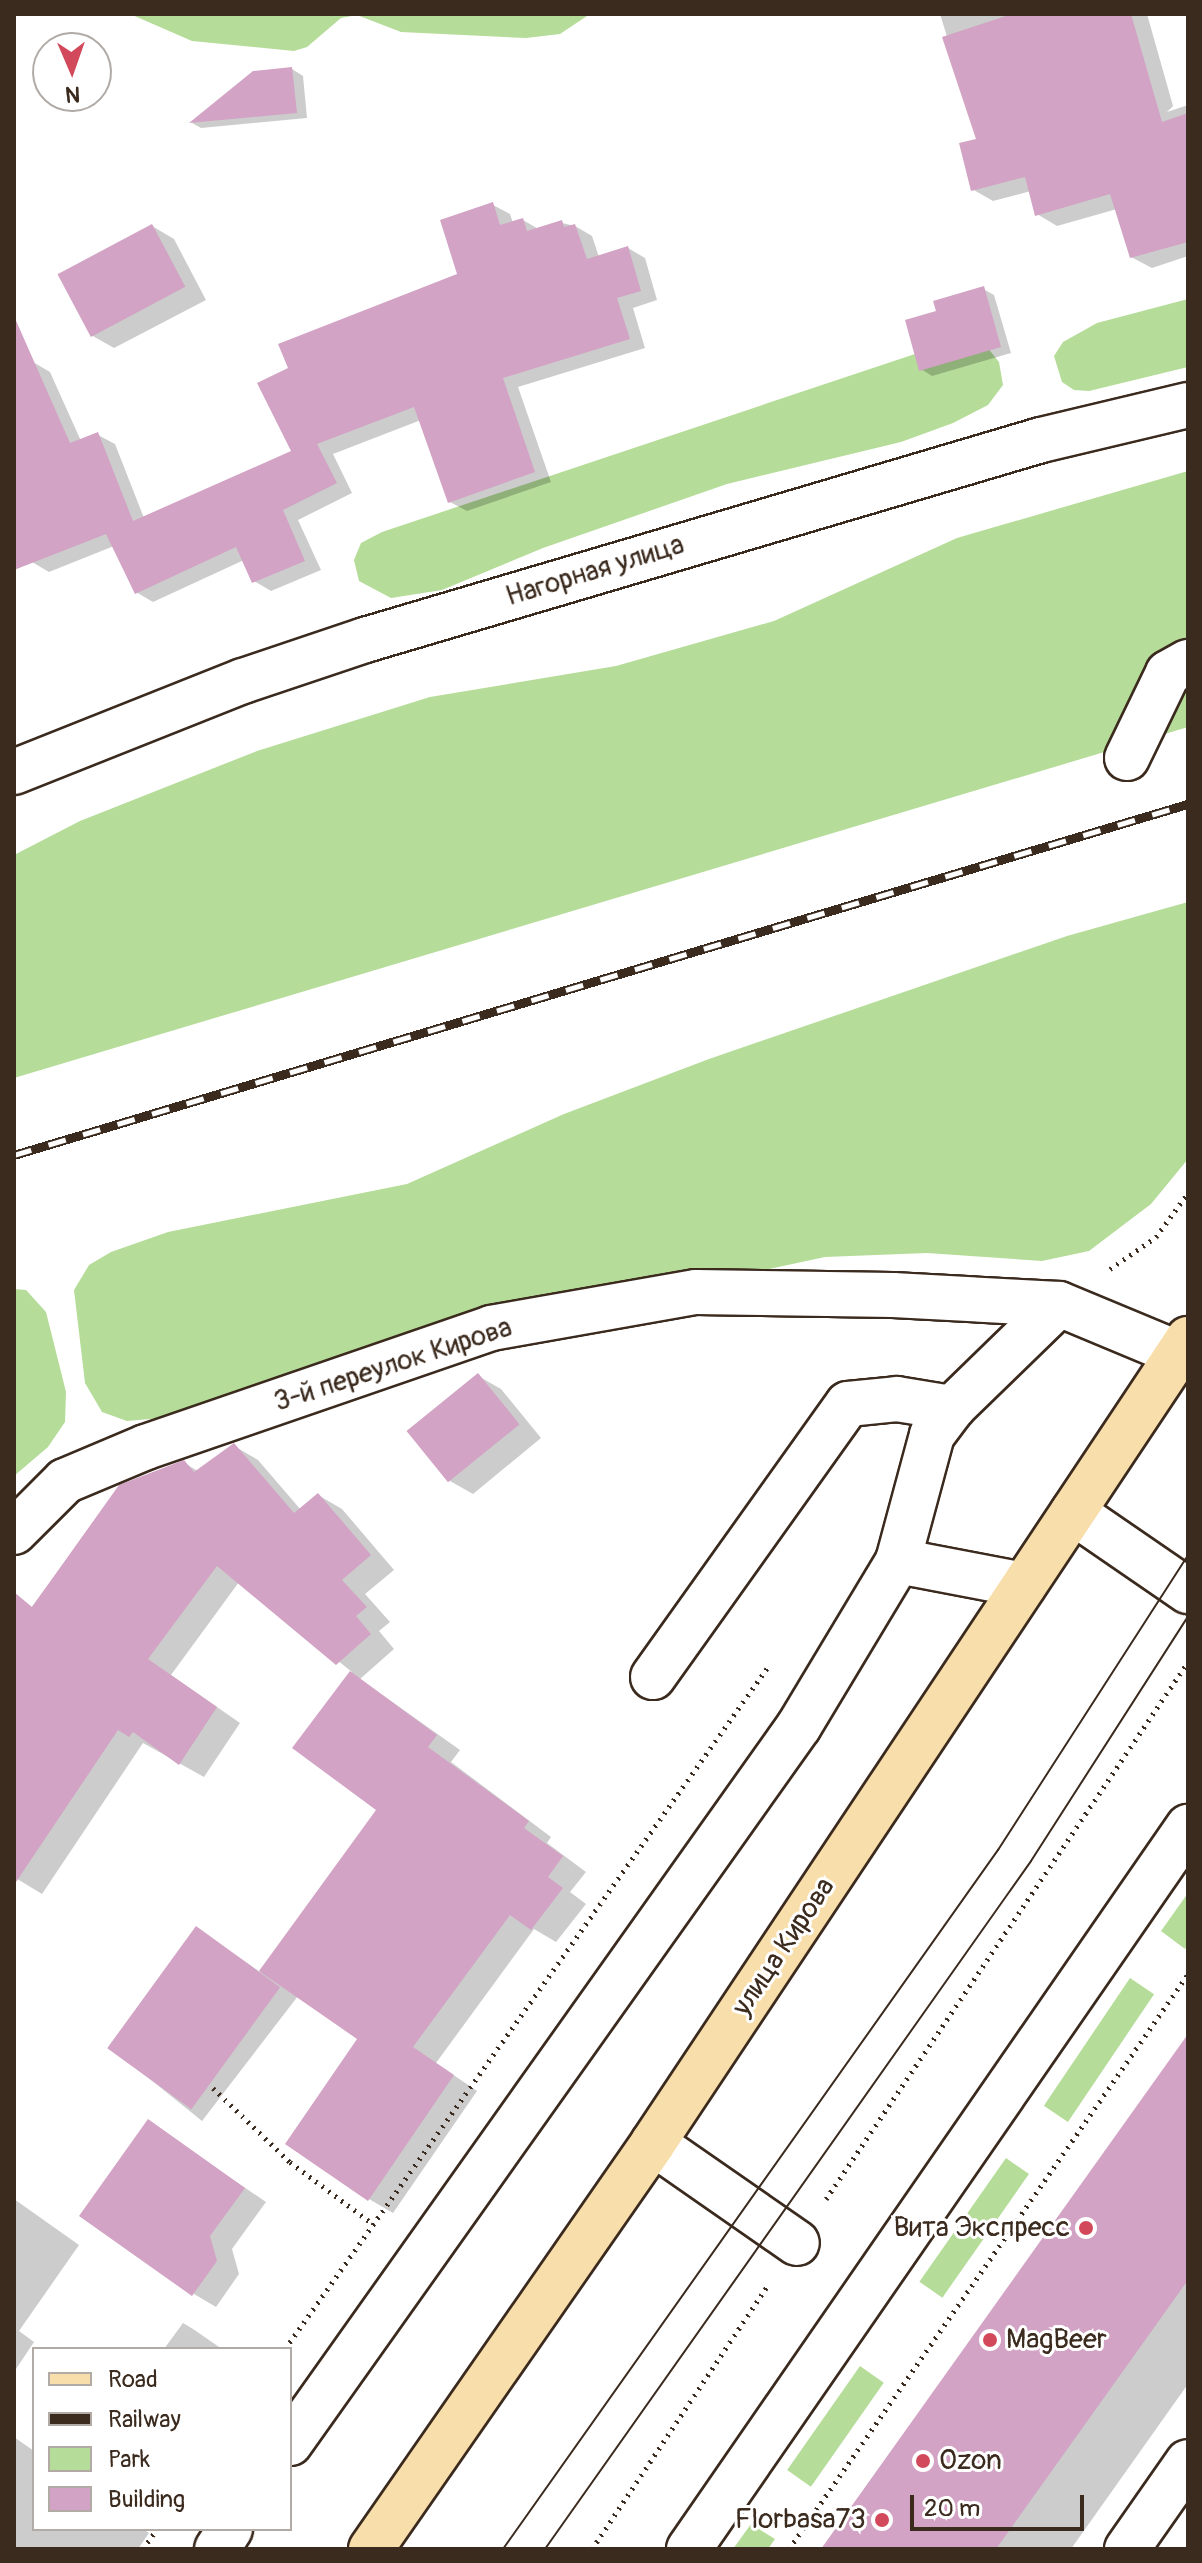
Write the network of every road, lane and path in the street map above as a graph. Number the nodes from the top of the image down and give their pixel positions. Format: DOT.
graph roads {
  1 [pos="1188,405"];
  2 [pos="1188,662"];
  3 [pos="1127,758"];
  4 [pos="14,772"];
  5 [pos="1188,1193"];
  6 [pos="1059,1304"];
  7 [pos="1183,1346"];
  8 [pos="952,1408"];
  9 [pos="1073,1512"];
  10 [pos="14,1532"];
  11 [pos="898,1561"];
  12 [pos="1024,1585"];
  13 [pos="1188,1591"];
  14 [pos="776,1655"];
  15 [pos="1188,1662"];
  16 [pos="653,1677"];
  17 [pos="1188,1827"];
  18 [pos="1188,1974"];
  19 [pos="213,2088"];
  20 [pos="653,2143"];
  21 [pos="373,2224"];
  22 [pos="797,2243"];
  23 [pos="286,2347"];
  24 [pos="292,2440"];
  25 [pos="1188,2462"];
  26 [pos="156,2531"];
  27 [pos="229,2531"];
  28 [pos="143,2549"];
  29 [pos="217,2549"];
  30 [pos="371,2549"];
  31 [pos="592,2549"];
  32 [pos="689,2549"];
  33 [pos="789,2549"];
  34 [pos="1127,2549"];
  1 -- 4 [label="street, Нагорная улица"];
  2 -- 3 [label="street"];
  5 -- 6 [label="path"];
  6 -- 7 [label="street, 3-й переулок Кирова"];
  6 -- 8 [label="street"];
  6 -- 10 [label="street, 3-й переулок Кирова"];
  7 -- 9 [label="main road, улица Кирова"];
  8 -- 11 [label="street"];
  8 -- 16 [label="street"];
  9 -- 12 [label="main road, улица Кирова"];
  9 -- 13 [label="street"];
  11 -- 12 [label="street"];
  11 -- 24 [label="street"];
  12 -- 20 [label="main road, улица Кирова"];
  14 -- 21 [label="path"];
  15 -- 22 [label="path"];
  17 -- 32 [label="street"];
  18 -- 33 [label="path"];
  19 -- 21 [label="path"];
  20 -- 22 [label="street"];
  20 -- 30 [label="main road, улица Кирова"];
  21 -- 23 [label="path"];
  22 -- 31 [label="path"];
  25 -- 34 [label="street"];
  26 -- 28 [label="path"];
  27 -- 29 [label="street"];
}
